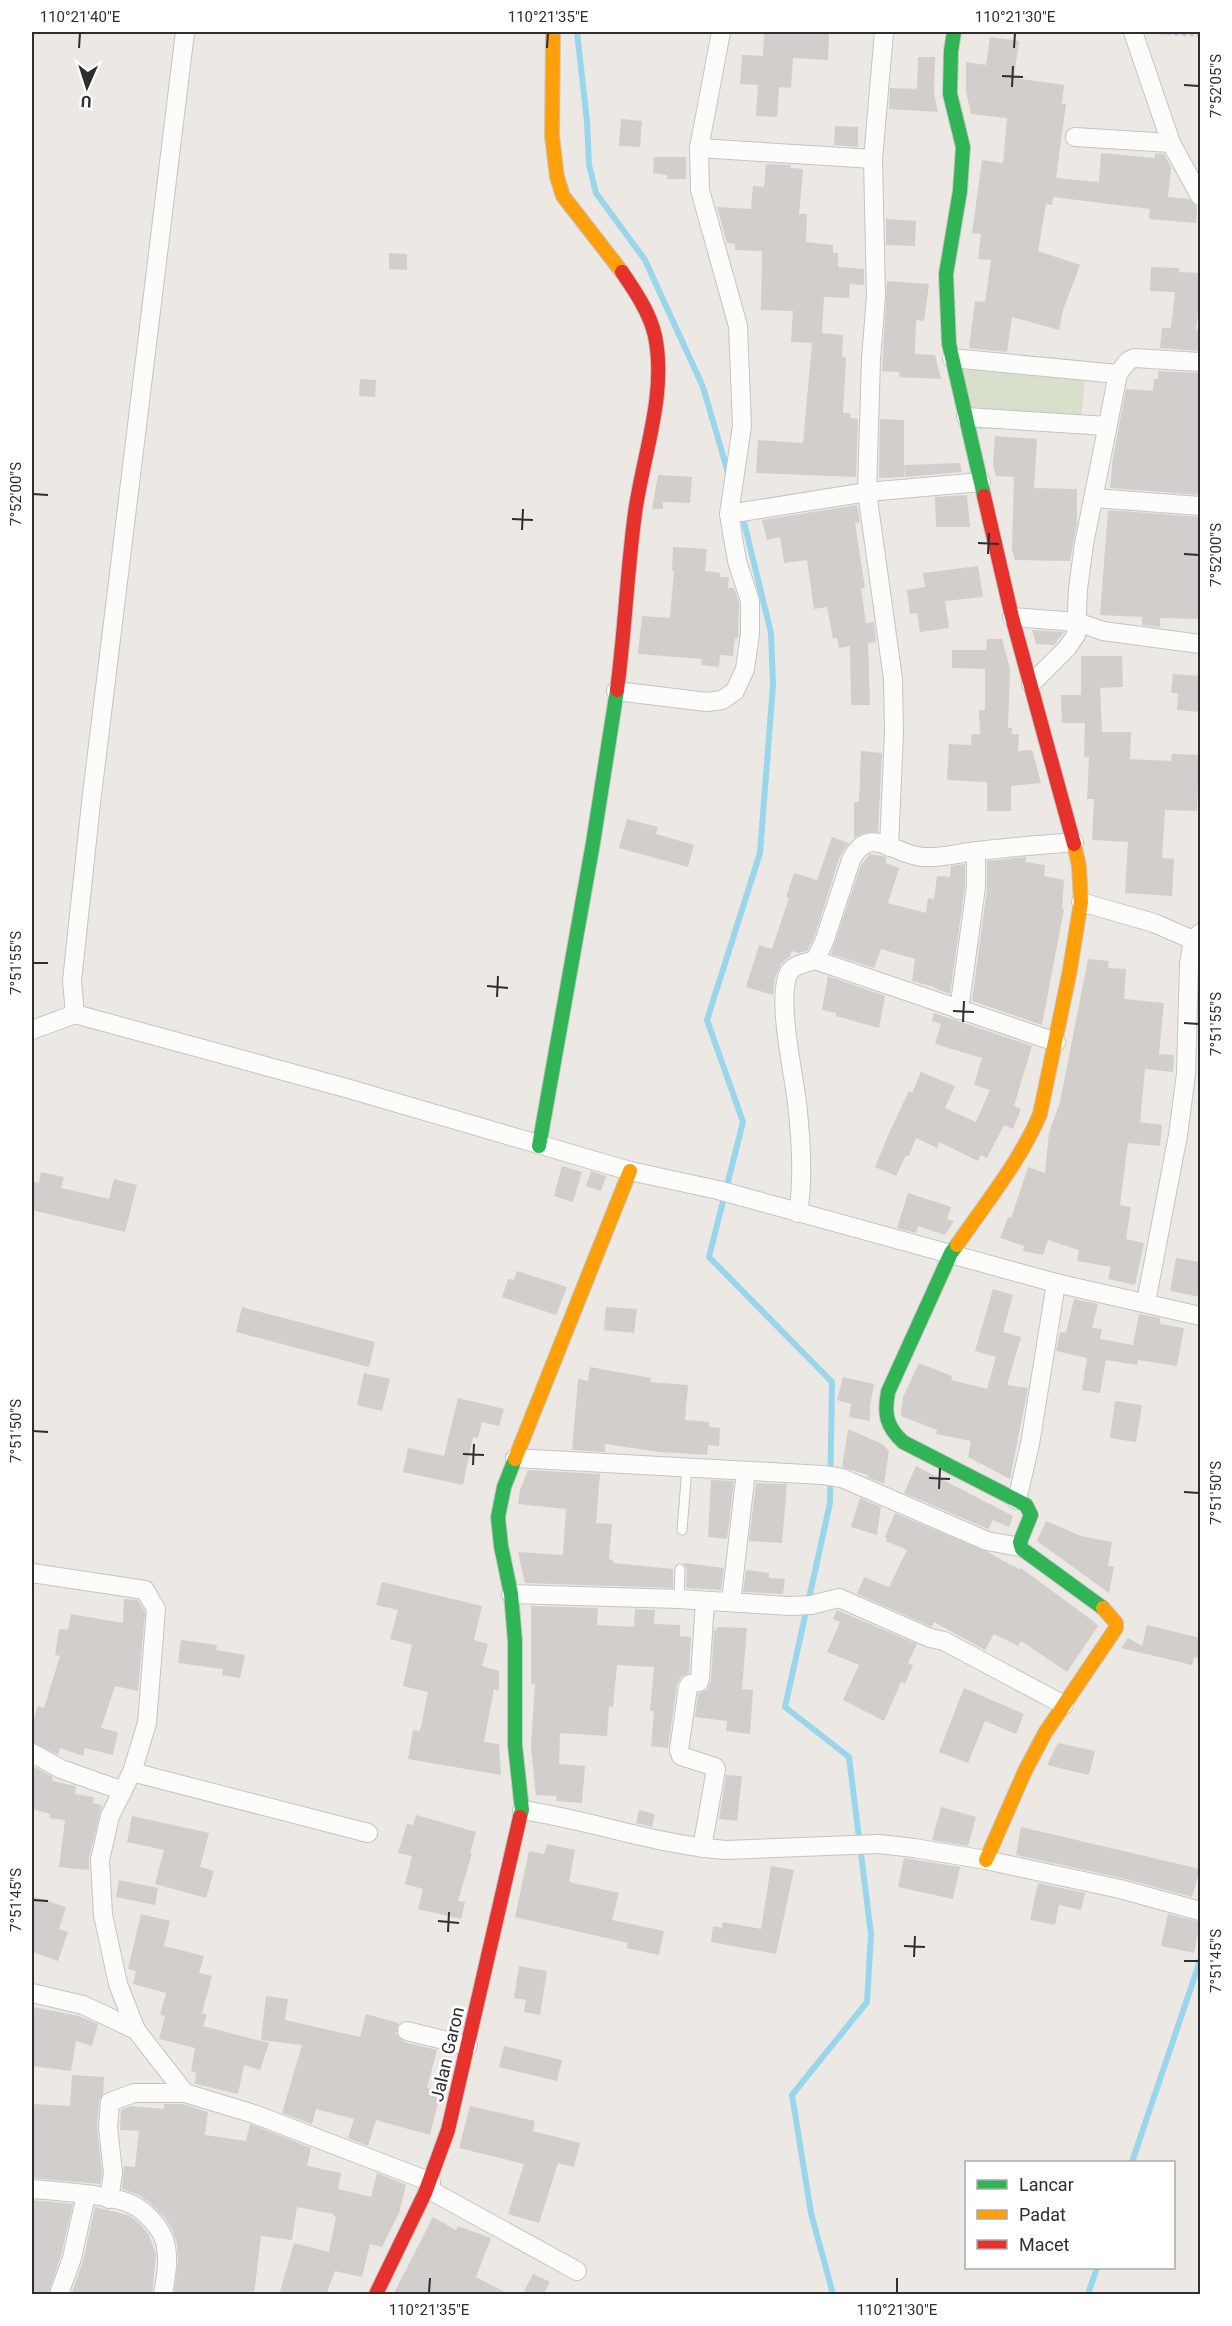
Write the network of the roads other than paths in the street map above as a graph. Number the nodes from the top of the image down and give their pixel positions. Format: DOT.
graph roads {
  1 [pos="185,32"];
  2 [pos="553,32"];
  3 [pos="721,32"];
  4 [pos="884,32"];
  5 [pos="954,32"];
  6 [pos="1133,32"];
  7 [pos="1075,137"];
  8 [pos="1171,142"];
  9 [pos="699,148"];
  10 [pos="873,159"];
  11 [pos="1200,196"];
  12 [pos="952,358"];
  13 [pos="1200,362"];
  14 [pos="1118,374"];
  15 [pos="966,417"];
  16 [pos="1107,426"];
  17 [pos="981,482"];
  18 [pos="867,492"];
  19 [pos="1094,498"];
  20 [pos="1200,506"];
  21 [pos="729,514"];
  22 [pos="1012,616"];
  23 [pos="1077,622"];
  24 [pos="1200,644"];
  25 [pos="1031,684"];
  26 [pos="616,691"];
  27 [pos="1074,842"];
  28 [pos="889,847"];
  29 [pos="976,851"];
  30 [pos="1081,902"];
  31 [pos="1197,936"];
  32 [pos="815,960"];
  33 [pos="959,1010"];
  34 [pos="75,1014"];
  35 [pos="32,1030"];
  36 [pos="1056,1042"];
  37 [pos="538,1146"];
  38 [pos="630,1171"];
  39 [pos="798,1213"];
  40 [pos="951,1253"];
  41 [pos="1056,1284"];
  42 [pos="1146,1302"];
  43 [pos="1200,1316"];
  44 [pos="515,1458"];
  45 [pos="687,1468"];
  46 [pos="746,1471"];
  47 [pos="1017,1500"];
  48 [pos="682,1530"];
  49 [pos="1020,1546"];
  50 [pos="680,1569"];
  51 [pos="32,1573"];
  52 [pos="511,1594"];
  53 [pos="679,1599"];
  54 [pos="705,1601"];
  55 [pos="731,1602"];
  56 [pos="1064,1705"];
  57 [pos="32,1753"];
  58 [pos="132,1772"];
  59 [pos="123,1791"];
  60 [pos="522,1810"];
  61 [pos="368,1833"];
  62 [pos="702,1848"];
  63 [pos="986,1860"];
  64 [pos="1200,1911"];
  65 [pos="32,1993"];
  66 [pos="136,2030"];
  67 [pos="407,2031"];
  68 [pos="468,2046"];
  69 [pos="185,2094"];
  70 [pos="429,2186"];
  71 [pos="32,2189"];
  72 [pos="86,2195"];
  73 [pos="109,2199"];
  74 [pos="577,2271"];
  75 [pos="59,2295"];
  76 [pos="163,2295"];
  77 [pos="376,2295"];
  1 -- 34 [label="street"];
  2 -- 26 [label="street"];
  3 -- 9 [label="street"];
  4 -- 10 [label="street"];
  5 -- 12 [label="street"];
  6 -- 8 [label="street"];
  7 -- 8 [label="street"];
  8 -- 11 [label="street"];
  9 -- 10 [label="street"];
  9 -- 21 [label="street"];
  10 -- 18 [label="street"];
  12 -- 14 [label="street"];
  12 -- 15 [label="street"];
  13 -- 14 [label="street"];
  14 -- 16 [label="street"];
  15 -- 16 [label="street"];
  15 -- 17 [label="street"];
  16 -- 19 [label="street"];
  17 -- 18 [label="street"];
  17 -- 22 [label="street"];
  18 -- 21 [label="street"];
  18 -- 28 [label="street"];
  19 -- 20 [label="street"];
  19 -- 23 [label="street"];
  21 -- 26 [label="street"];
  22 -- 23 [label="street"];
  22 -- 25 [label="street"];
  23 -- 24 [label="street"];
  23 -- 25 [label="street"];
  25 -- 27 [label="street"];
  26 -- 37 [label="street"];
  27 -- 29 [label="street"];
  27 -- 30 [label="street"];
  28 -- 29 [label="street"];
  28 -- 32 [label="street"];
  29 -- 33 [label="street"];
  30 -- 31 [label="street"];
  30 -- 36 [label="street"];
  31 -- 42 [label="street"];
  32 -- 33 [label="street"];
  32 -- 39 [label="street"];
  33 -- 36 [label="street"];
  34 -- 35 [label="street"];
  34 -- 37 [label="street"];
  36 -- 40 [label="street"];
  37 -- 38 [label="street"];
  38 -- 39 [label="street"];
  38 -- 44 [label="street, Jalan Garon"];
  39 -- 40 [label="street"];
  40 -- 41 [label="street"];
  40 -- 47 [label="street"];
  41 -- 42 [label="street"];
  41 -- 47 [label="street"];
  42 -- 43 [label="street"];
  44 -- 45 [label="street"];
  44 -- 52 [label="street, Jalan Garon"];
  45 -- 46 [label="street"];
  45 -- 48 [label="lane"];
  46 -- 49 [label="street"];
  46 -- 55 [label="street"];
  47 -- 49 [label="street"];
  49 -- 56 [label="street"];
  50 -- 53 [label="lane"];
  51 -- 58 [label="street"];
  52 -- 53 [label="street"];
  52 -- 60 [label="street, Jalan Garon"];
  53 -- 54 [label="street"];
  54 -- 55 [label="street"];
  54 -- 62 [label="street"];
  55 -- 56 [label="street"];
  56 -- 63 [label="street"];
  57 -- 59 [label="street"];
  58 -- 59 [label="street"];
  58 -- 61 [label="street"];
  59 -- 66 [label="street"];
  60 -- 62 [label="street"];
  60 -- 68 [label="street, Jalan Garon"];
  62 -- 63 [label="street"];
  63 -- 64 [label="street"];
  65 -- 66 [label="street"];
  66 -- 69 [label="street"];
  67 -- 68 [label="street"];
  68 -- 70 [label="street, Jalan Garon"];
  69 -- 70 [label="street"];
  69 -- 73 [label="street"];
  70 -- 74 [label="street"];
  70 -- 77 [label="street, Jalan Garon"];
  71 -- 72 [label="street"];
  72 -- 73 [label="street"];
  72 -- 75 [label="street"];
  73 -- 76 [label="street"];
}
